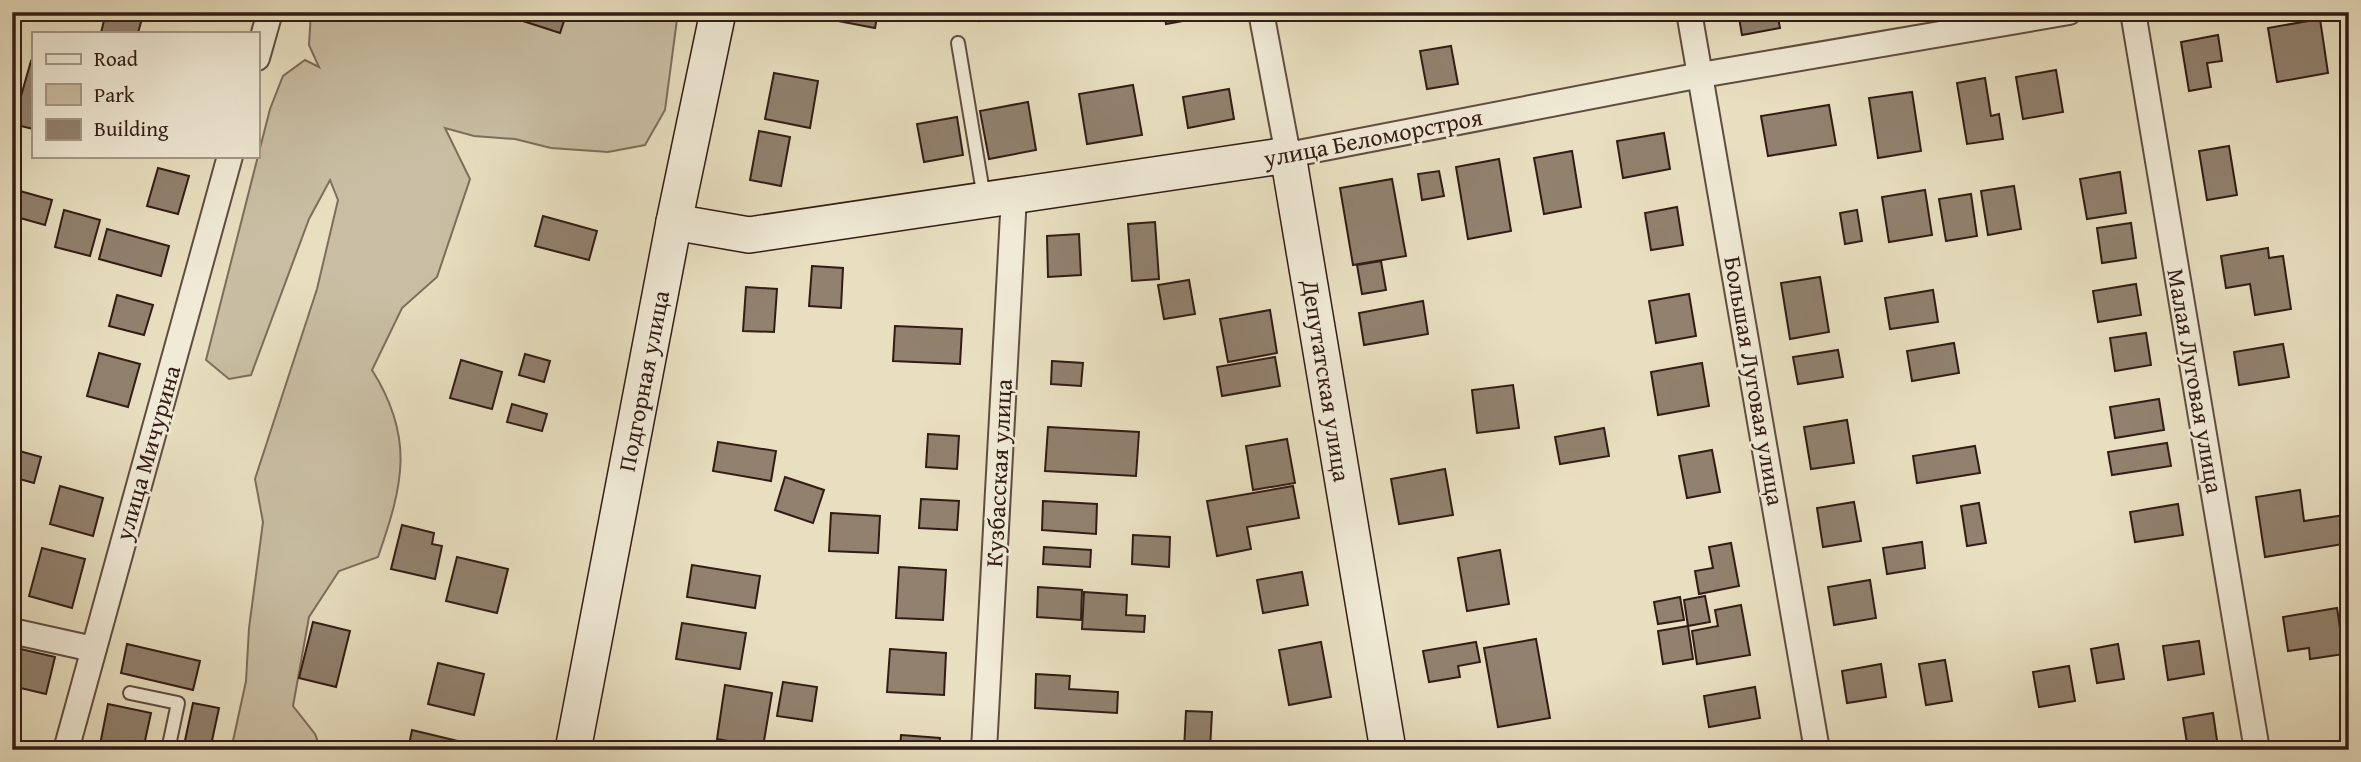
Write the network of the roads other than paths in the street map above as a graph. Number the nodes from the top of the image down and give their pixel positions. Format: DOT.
graph roads {
  1 [pos="270,12"];
  2 [pos="718,12"];
  3 [pos="1261,12"];
  4 [pos="1689,12"];
  5 [pos="2069,12"];
  6 [pos="2133,12"];
  7 [pos="958,43"];
  8 [pos="259,51"];
  9 [pos="1701,75"];
  10 [pos="1288,155"];
  11 [pos="229,158"];
  12 [pos="999,198"];
  13 [pos="674,222"];
  14 [pos="12,631"];
  15 [pos="93,649"];
  16 [pos="130,693"];
  17 [pos="66,750"];
  18 [pos="168,750"];
  19 [pos="573,750"];
  20 [pos="984,750"];
  21 [pos="1388,750"];
  22 [pos="1817,750"];
  23 [pos="2257,750"];
  1 -- 8 [label="street"];
  2 -- 13 [label="street, Подгорная улица"];
  3 -- 10 [label="street, Депутатская улица"];
  4 -- 9 [label="street, Большая Луговая улица"];
  5 -- 9 [label="street, улица Беломорстроя"];
  6 -- 23 [label="street, Малая Луговая улица"];
  7 -- 12 [label="lane"];
  9 -- 10 [label="street, улица Беломорстроя"];
  9 -- 22 [label="street, Большая Луговая улица"];
  10 -- 12 [label="street, улица Беломорстроя"];
  10 -- 21 [label="street, Депутатская улица"];
  11 -- 15 [label="street, улица Мичурина"];
  12 -- 13 [label="street, улица Беломорстроя"];
  12 -- 20 [label="street, Кузбасская улица"];
  13 -- 19 [label="street, Подгорная улица"];
  14 -- 15 [label="street"];
  15 -- 17 [label="street, улица Мичурина"];
  16 -- 18 [label="lane"];
}
